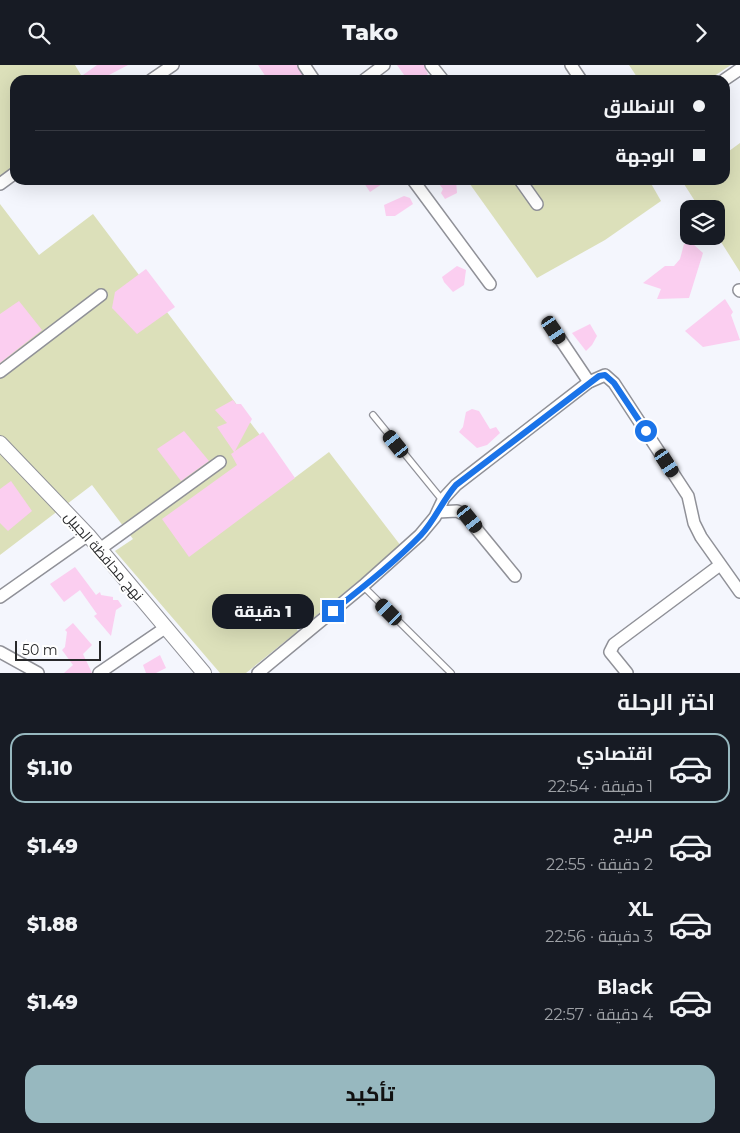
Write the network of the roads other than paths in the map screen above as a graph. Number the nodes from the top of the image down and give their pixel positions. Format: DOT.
graph roads {
  1 [pos="173,65"];
  2 [pos="384,65"];
  3 [pos="431,65"];
  4 [pos="156,73"];
  5 [pos="371,75"];
  6 [pos="439,75"];
  7 [pos="417,185"];
  8 [pos="524,185"];
  9 [pos="537,204"];
  10 [pos="490,284"];
  11 [pos="101,295"];
  12 [pos="554,330"];
  13 [pos="0,371"];
  14 [pos="589,382"];
  15 [pos="372,415"];
  16 [pos="0,443"];
  17 [pos="220,462"];
  18 [pos="440,506"];
  19 [pos="88,535"];
  20 [pos="100,549"];
  21 [pos="720,565"];
  22 [pos="516,576"];
  23 [pos="363,586"];
  24 [pos="740,592"];
  25 [pos="0,597"];
  26 [pos="166,628"];
  27 [pos="0,652"];
  28 [pos="38,673"];
  29 [pos="99,673"];
  30 [pos="204,673"];
  31 [pos="258,673"];
  32 [pos="451,673"];
  33 [pos="627,673"];
  1 -- 4 [label="street"];
  2 -- 5 [label="street"];
  3 -- 6 [label="street"];
  7 -- 10 [label="street"];
  8 -- 9 [label="street"];
  11 -- 13 [label="street"];
  12 -- 14 [label="street"];
  14 -- 18 [label="street"];
  14 -- 21 [label="street"];
  15 -- 18 [label="lane"];
  16 -- 19 [label="street, نهج محافظة الجبيل"];
  17 -- 20 [label="street"];
  18 -- 22 [label="street"];
  18 -- 23 [label="street"];
  19 -- 20 [label="street, نهج محافظة الجبيل"];
  19 -- 25 [label="street"];
  20 -- 26 [label="street, نهج محافظة الجبيل"];
  21 -- 24 [label="street"];
  21 -- 33 [label="street"];
  23 -- 31 [label="street"];
  23 -- 32 [label="lane"];
  26 -- 29 [label="street"];
  26 -- 30 [label="street, نهج محافظة الجبيل"];
  27 -- 28 [label="street"];
}
